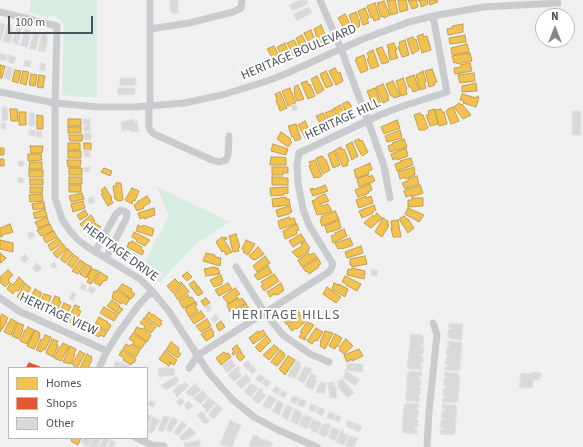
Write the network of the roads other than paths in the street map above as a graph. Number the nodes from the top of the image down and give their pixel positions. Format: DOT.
graph roads {
  1 [pos="150,0"];
  2 [pos="242,0"];
  3 [pos="320,0"];
  4 [pos="558,3"];
  5 [pos="0,12"];
  6 [pos="433,16"];
  7 [pos="150,29"];
  8 [pos="341,49"];
  9 [pos="0,92"];
  10 [pos="55,103"];
  11 [pos="149,106"];
  12 [pos="368,121"];
  13 [pos="229,136"];
  14 [pos="390,198"];
  15 [pos="95,252"];
  16 [pos="106,258"];
  17 [pos="236,267"];
  18 [pos="153,292"];
  19 [pos="0,298"];
  20 [pos="265,313"];
  21 [pos="433,323"];
  22 [pos="107,351"];
  23 [pos="198,355"];
  24 [pos="329,362"];
  25 [pos="99,367"];
  26 [pos="189,368"];
  27 [pos="138,439"];
  28 [pos="164,446"];
  29 [pos="317,447"];
  30 [pos="427,447"];
  1 -- 7 [label="street"];
  2 -- 7 [label="street"];
  3 -- 8 [label="street"];
  4 -- 6 [label="street, HERITAGE BOULEVARD"];
  5 -- 10 [label="street, HERITAGE DRIVE"];
  6 -- 8 [label="street, HERITAGE BOULEVARD"];
  6 -- 12 [label="street, HERITAGE HILL"];
  7 -- 11 [label="street"];
  8 -- 11 [label="street, HERITAGE BOULEVARD"];
  8 -- 12 [label="street"];
  9 -- 10 [label="street, HERITAGE BOULEVARD"];
  10 -- 11 [label="street, HERITAGE BOULEVARD"];
  10 -- 15 [label="street, HERITAGE DRIVE"];
  11 -- 13 [label="street"];
  12 -- 14 [label="street"];
  12 -- 20 [label="street, HERITAGE HILL"];
  15 -- 16 [label="street, HERITAGE DRIVE"];
  15 -- 16 [label="street"];
  16 -- 18 [label="street, HERITAGE DRIVE"];
  17 -- 20 [label="street"];
  18 -- 22 [label="street"];
  18 -- 23 [label="street, HERITAGE DRIVE"];
  19 -- 22 [label="street, HERITAGE VIEW"];
  20 -- 23 [label="street, HERITAGE HILL"];
  20 -- 24 [label="street"];
  21 -- 30 [label="street"];
  22 -- 25 [label="street"];
  23 -- 26 [label="street, HERITAGE HILL"];
  23 -- 29 [label="street, HERITAGE DRIVE"];
  27 -- 28 [label="street"];
}
